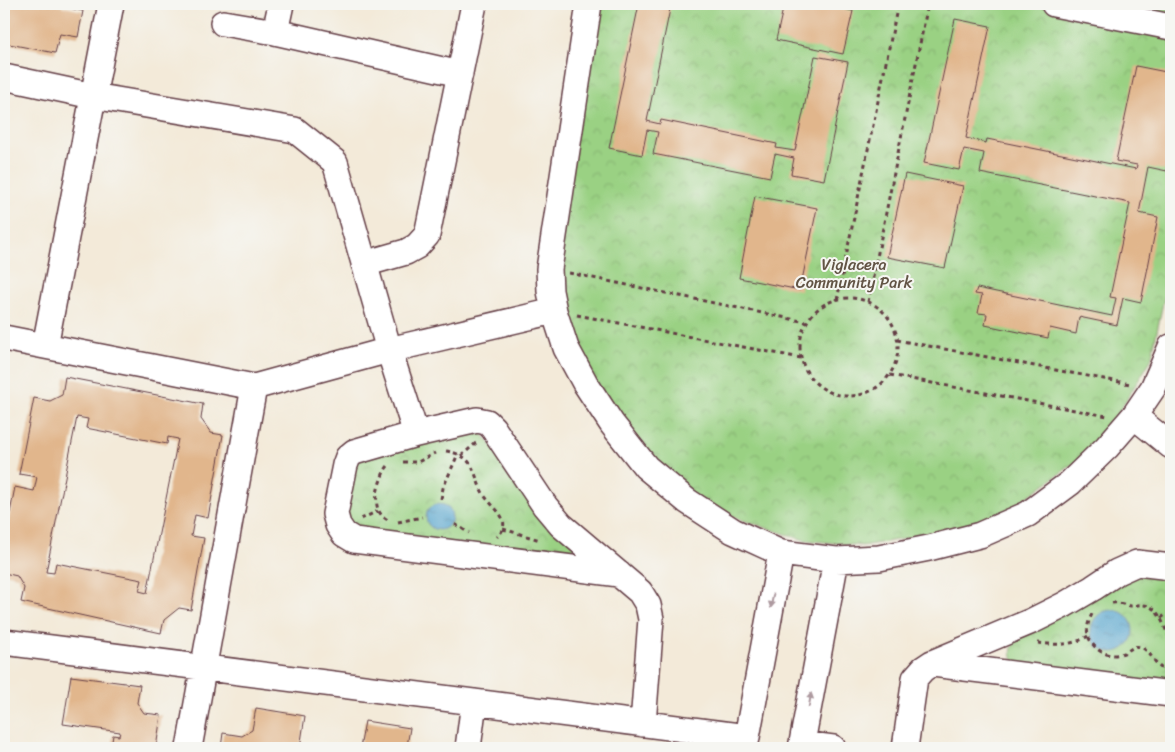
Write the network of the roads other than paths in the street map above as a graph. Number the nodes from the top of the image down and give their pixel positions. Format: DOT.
graph roads {
  1 [pos="111,4"];
  2 [pos="281,4"];
  3 [pos="474,4"];
  4 [pos="589,4"];
  5 [pos="1054,4"];
  6 [pos="223,23"];
  7 [pos="1171,27"];
  8 [pos="275,32"];
  9 [pos="460,74"];
  10 [pos="4,77"];
  11 [pos="93,96"];
  12 [pos="364,264"];
  13 [pos="554,311"];
  14 [pos="4,338"];
  15 [pos="45,346"];
  16 [pos="1171,347"];
  17 [pos="389,350"];
  18 [pos="254,387"];
  19 [pos="1132,418"];
  20 [pos="416,434"];
  21 [pos="1171,446"];
  22 [pos="781,553"];
  23 [pos="836,560"];
  24 [pos="1171,567"];
  25 [pos="619,574"];
  26 [pos="4,642"];
  27 [pos="932,664"];
  28 [pos="204,668"];
  29 [pos="1170,682"];
  30 [pos="474,702"];
  31 [pos="642,724"];
  32 [pos="746,743"];
  33 [pos="802,746"];
  34 [pos="189,748"];
  35 [pos="468,748"];
  36 [pos="833,748"];
  37 [pos="906,748"];
  1 -- 11 [label="street"];
  2 -- 8 [label="street"];
  3 -- 9 [label="street"];
  4 -- 13 [label="street"];
  5 -- 7 [label="street"];
  6 -- 8 [label="street"];
  8 -- 9 [label="street"];
  9 -- 12 [label="street"];
  10 -- 11 [label="street"];
  11 -- 12 [label="street"];
  11 -- 15 [label="street"];
  12 -- 17 [label="street"];
  13 -- 17 [label="street"];
  13 -- 22 [label="street"];
  14 -- 15 [label="street"];
  15 -- 18 [label="street"];
  16 -- 19 [label="street"];
  17 -- 18 [label="street"];
  17 -- 20 [label="street"];
  18 -- 28 [label="street"];
  19 -- 21 [label="street"];
  19 -- 23 [label="street"];
  20 -- 25 [label="street"];
  20 -- 25 [label="street"];
  22 -- 23 [label="street"];
  22 -- 32 [label="street, one-way"];
  33 -- 23 [label="street, one-way"];
  24 -- 27 [label="street"];
  25 -- 31 [label="street"];
  26 -- 28 [label="street"];
  27 -- 29 [label="street"];
  27 -- 37 [label="street"];
  28 -- 30 [label="street"];
  28 -- 34 [label="street"];
  30 -- 31 [label="street"];
  30 -- 35 [label="street"];
  31 -- 32 [label="street"];
  33 -- 36 [label="street"];
}
